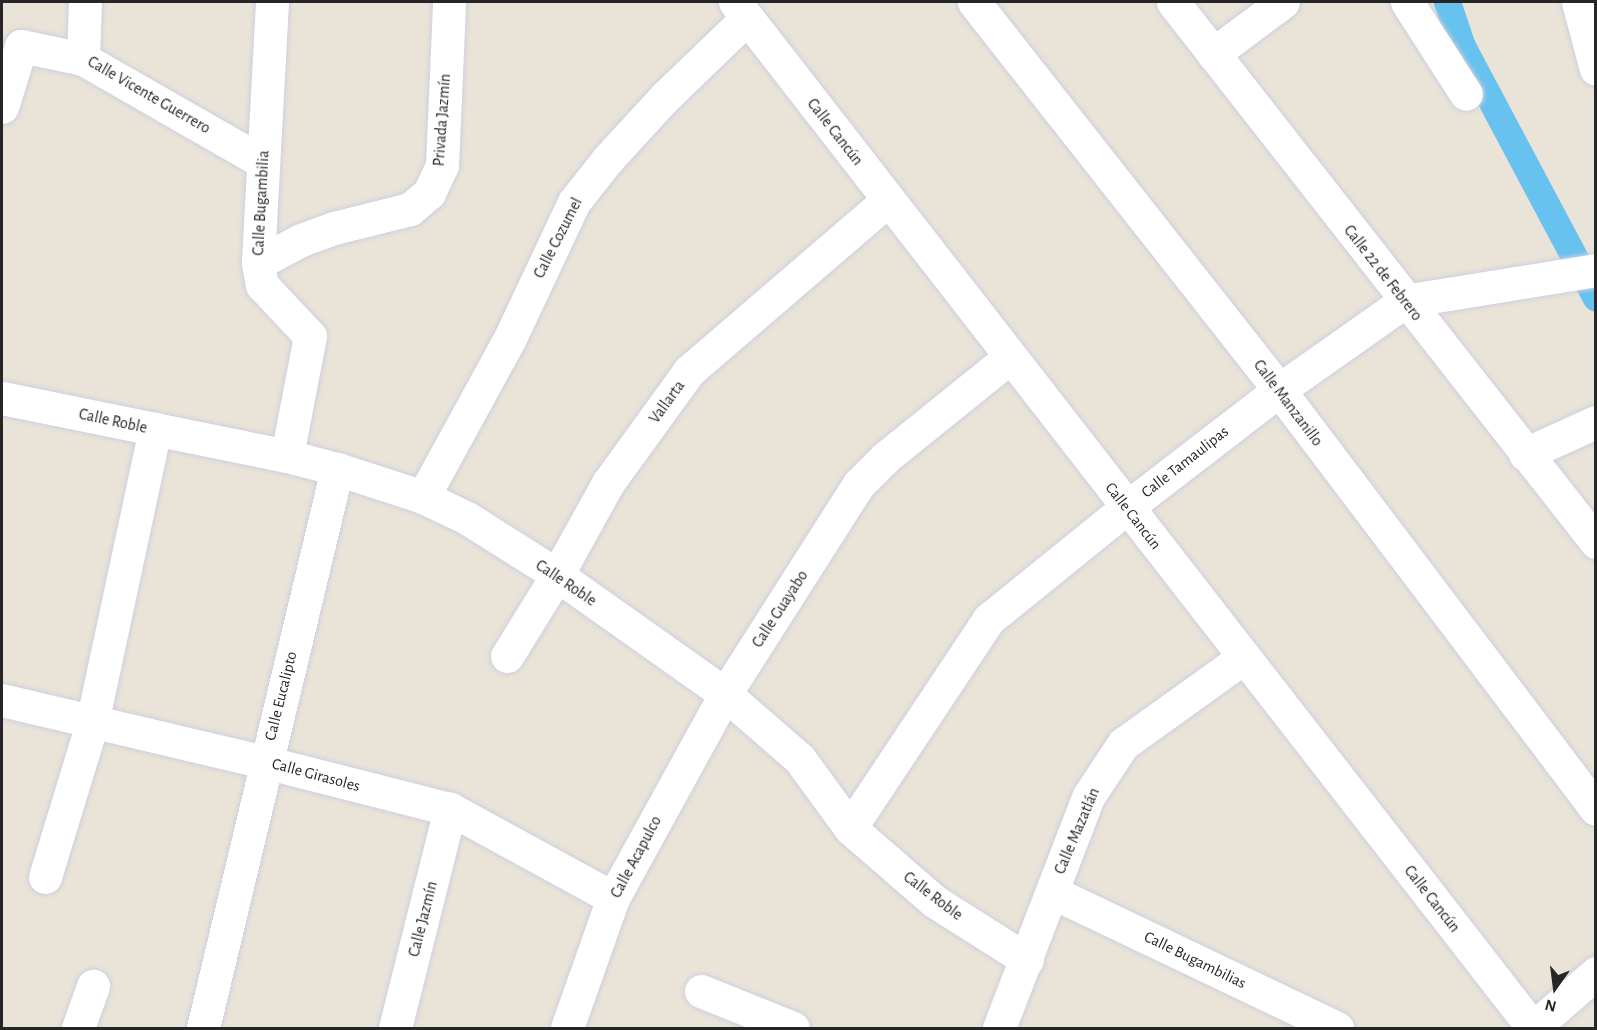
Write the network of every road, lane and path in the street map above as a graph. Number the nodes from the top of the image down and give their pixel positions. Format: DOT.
graph roads {
  1 [pos="86,2"];
  2 [pos="272,2"];
  3 [pos="449,2"];
  4 [pos="974,2"];
  5 [pos="1173,2"];
  6 [pos="1282,2"];
  7 [pos="1407,2"];
  8 [pos="1578,2"];
  9 [pos="741,10"];
  10 [pos="1213,54"];
  11 [pos="83,59"];
  12 [pos="1596,69"];
  13 [pos="1466,94"];
  14 [pos="2,106"];
  15 [pos="263,162"];
  16 [pos="888,200"];
  17 [pos="258,263"];
  18 [pos="1593,271"];
  19 [pos="1405,301"];
  20 [pos="1010,357"];
  21 [pos="1279,390"];
  22 [pos="2,398"];
  23 [pos="1596,422"];
  24 [pos="155,429"];
  25 [pos="1525,454"];
  26 [pos="287,456"];
  27 [pos="337,469"];
  28 [pos="423,497"];
  29 [pos="1126,508"];
  30 [pos="1596,542"];
  31 [pos="557,576"];
  32 [pos="507,656"];
  33 [pos="1244,657"];
  34 [pos="725,694"];
  35 [pos="2,700"];
  36 [pos="92,723"];
  37 [pos="265,762"];
  38 [pos="450,809"];
  39 [pos="1596,809"];
  40 [pos="850,828"];
  41 [pos="45,877"];
  42 [pos="1052,892"];
  43 [pos="613,898"];
  44 [pos="1027,960"];
  45 [pos="1596,973"];
  46 [pos="93,986"];
  47 [pos="701,991"];
  48 [pos="1533,1028"];
  49 [pos="78,1029"];
  50 [pos="203,1029"];
  51 [pos="395,1029"];
  52 [pos="567,1029"];
  53 [pos="793,1029"];
  54 [pos="999,1029"];
  55 [pos="1337,1029"];
  1 -- 11 [label="street, Calle Vicente Guerrero"];
  2 -- 15 [label="street, Calle Bugambilia"];
  3 -- 17 [label="street, Privada Jazmín"];
  4 -- 21 [label="street, Calle Manzanillo"];
  5 -- 10 [label="street, Calle 22 de Febrero"];
  6 -- 10 [label="street"];
  7 -- 13 [label="street"];
  8 -- 12 [label="street"];
  9 -- 16 [label="street, Calle Cancún"];
  9 -- 28 [label="street, Calle Cozumel"];
  10 -- 19 [label="street, Calle 22 de Febrero"];
  11 -- 14 [label="street"];
  11 -- 15 [label="street, Calle Vicente Guerrero"];
  15 -- 17 [label="street, Calle Bugambilia"];
  16 -- 20 [label="street, Calle Cancún"];
  16 -- 31 [label="street, Vallarta"];
  17 -- 26 [label="street, Calle Bugambilia"];
  18 -- 19 [label="street, Calle Tamaulipas"];
  19 -- 21 [label="street, Calle Tamaulipas"];
  19 -- 25 [label="street, Calle 22 de Febrero"];
  20 -- 29 [label="street, Calle Cancún"];
  20 -- 34 [label="street, Calle Guayabo"];
  21 -- 29 [label="street, Calle Tamaulipas"];
  21 -- 39 [label="street, Calle Manzanillo"];
  22 -- 24 [label="street, Calle Roble"];
  23 -- 25 [label="street"];
  24 -- 26 [label="street, Calle Roble"];
  24 -- 36 [label="street"];
  25 -- 30 [label="street, Calle 22 de Febrero"];
  26 -- 27 [label="street, Calle Roble"];
  27 -- 28 [label="street, Calle Roble"];
  27 -- 37 [label="street, Calle Eucalipto"];
  28 -- 31 [label="street, Calle Roble"];
  29 -- 33 [label="street, Calle Cancún"];
  29 -- 40 [label="street, Calle Tamaulipas"];
  31 -- 32 [label="street, Vallarta"];
  31 -- 34 [label="street, Calle Roble"];
  33 -- 42 [label="street, Calle Mazatlán"];
  33 -- 48 [label="street, Calle Cancún"];
  34 -- 40 [label="street, Calle Roble"];
  34 -- 43 [label="street, Calle Acapulco"];
  35 -- 36 [label="street, Calle Girasoles"];
  36 -- 37 [label="street, Calle Girasoles"];
  36 -- 41 [label="street"];
  37 -- 38 [label="street, Calle Girasoles"];
  37 -- 50 [label="street, Calle Eucalipto"];
  38 -- 43 [label="street, Calle Girasoles"];
  38 -- 51 [label="street, Calle Jazmín"];
  40 -- 44 [label="street, Calle Roble"];
  42 -- 44 [label="street, Calle Mazatlán"];
  42 -- 55 [label="street, Calle Bugambilias"];
  43 -- 52 [label="street, Calle Acapulco"];
  44 -- 54 [label="street, Calle Mazatlán"];
  45 -- 48 [label="street"];
  46 -- 49 [label="street"];
  47 -- 53 [label="street"];
}
